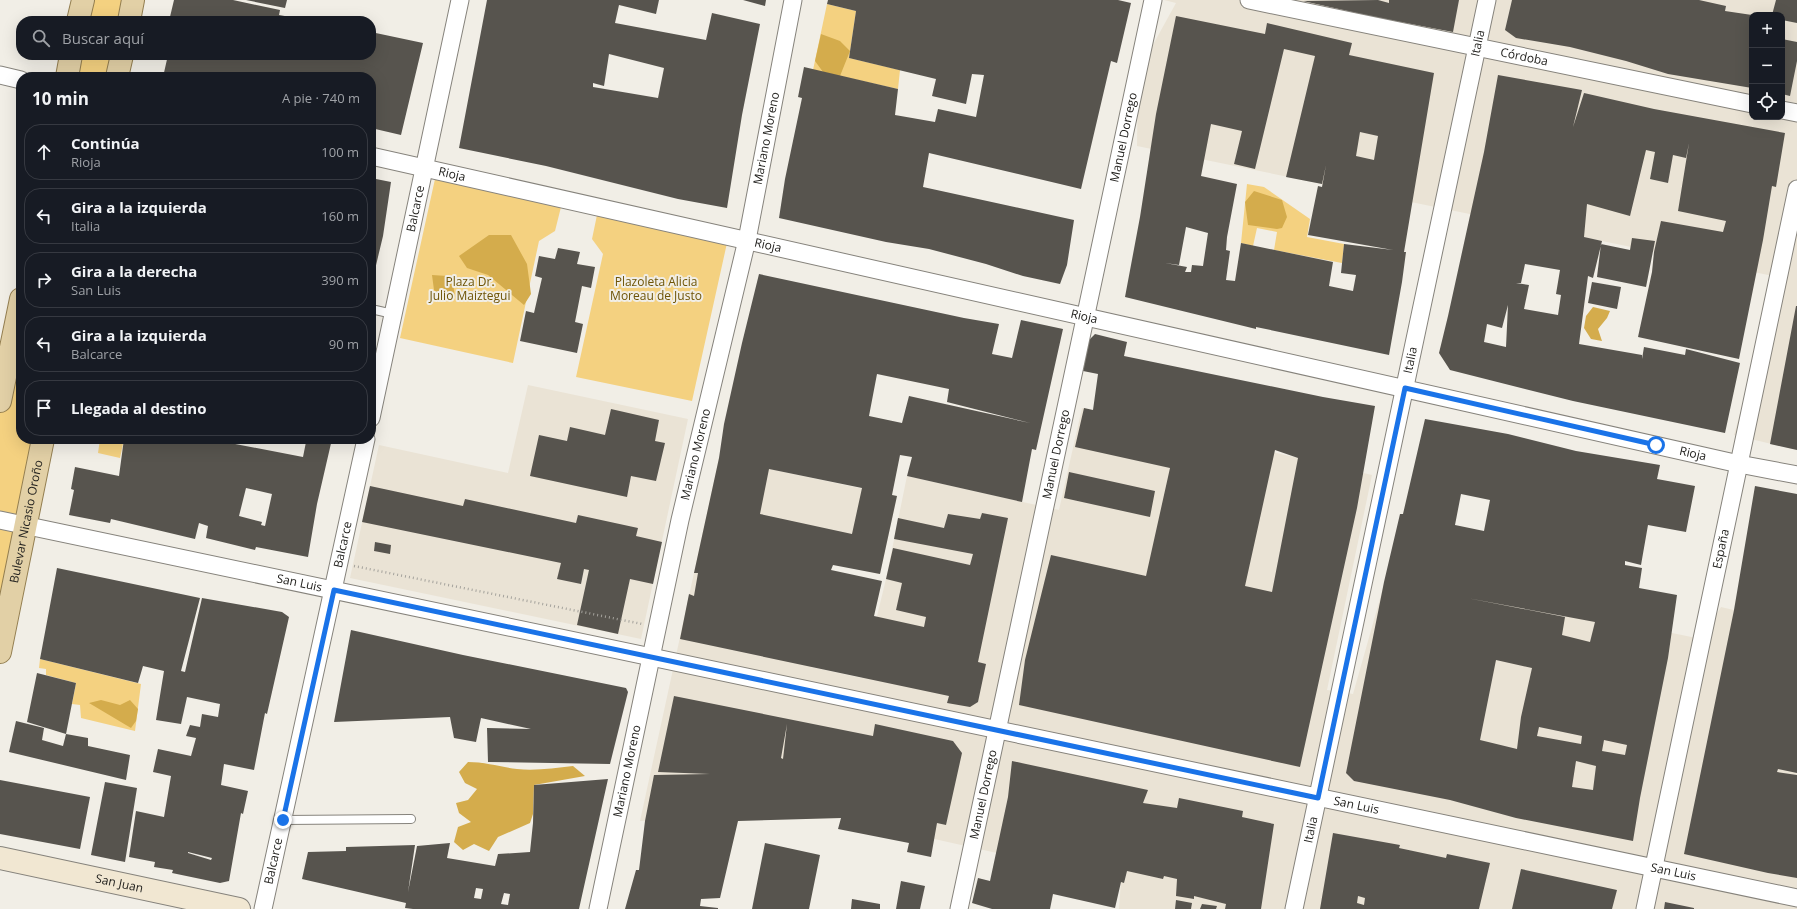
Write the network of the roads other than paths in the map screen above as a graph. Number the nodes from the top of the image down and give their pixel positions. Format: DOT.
graph roads {
  1 [pos="83,0"];
  2 [pos="133,0"];
  3 [pos="460,0"];
  4 [pos="793,0"];
  5 [pos="1153,0"];
  6 [pos="1249,0"];
  7 [pos="1487,0"];
  8 [pos="79,16"];
  9 [pos="130,16"];
  10 [pos="1477,47"];
  11 [pos="70,60"];
  12 [pos="121,60"];
  13 [pos="68,72"];
  14 [pos="118,72"];
  15 [pos="0,75"];
  16 [pos="16,79"];
  17 [pos="1749,103"];
  18 [pos="1785,111"];
  19 [pos="1797,113"];
  20 [pos="376,157"];
  21 [pos="424,168"];
  22 [pos="1797,189"];
  23 [pos="747,240"];
  24 [pos="376,310"];
  25 [pos="393,314"];
  26 [pos="1086,316"];
  27 [pos="16,323"];
  28 [pos="1405,388"];
  29 [pos="376,394"];
  30 [pos="0,401"];
  31 [pos="42,444"];
  32 [pos="365,444"];
  33 [pos="1739,464"];
  34 [pos="1797,475"];
  35 [pos="0,520"];
  36 [pos="25,524"];
  37 [pos="334,590"];
  38 [pos="0,652"];
  39 [pos="651,657"];
  40 [pos="997,731"];
  41 [pos="1318,798"];
  42 [pos="411,819"];
  43 [pos="283,820"];
  44 [pos="0,858"];
  45 [pos="1653,868"];
  46 [pos="1797,898"];
  47 [pos="239,909"];
  48 [pos="263,909"];
  49 [pos="598,909"];
  50 [pos="959,909"];
  51 [pos="1294,909"];
  52 [pos="1644,909"];
  1 -- 8 [label="main road"];
  2 -- 9 [label="main road"];
  3 -- 21 [label="street, Balcarce"];
  4 -- 23 [label="street, Mariano Moreno"];
  5 -- 26 [label="street, Manuel Dorrego"];
  6 -- 10 [label="street, Córdoba"];
  7 -- 10 [label="street, Italia"];
  10 -- 17 [label="street, Córdoba"];
  10 -- 28 [label="street, Italia"];
  11 -- 13 [label="main road"];
  12 -- 14 [label="main road"];
  15 -- 16 [label="street"];
  18 -- 19 [label="street"];
  20 -- 21 [label="street, Rioja"];
  21 -- 23 [label="street, Rioja"];
  21 -- 25 [label="street, Balcarce"];
  22 -- 33 [label="street, España"];
  23 -- 26 [label="street, Rioja"];
  23 -- 39 [label="street, Mariano Moreno"];
  24 -- 25 [label="lane"];
  25 -- 29 [label="street, Balcarce"];
  26 -- 28 [label="street, Rioja"];
  26 -- 40 [label="street, Manuel Dorrego"];
  27 -- 30 [label="main road"];
  28 -- 33 [label="street, Rioja"];
  28 -- 41 [label="street, Italia"];
  31 -- 36 [label="main road, Bulevar Nicasio Oroño"];
  32 -- 37 [label="street, Balcarce"];
  33 -- 34 [label="street, Rioja"];
  33 -- 45 [label="street, España"];
  35 -- 36 [label="street, San Luis"];
  36 -- 37 [label="street, San Luis"];
  36 -- 38 [label="main road, Bulevar Nicasio Oroño"];
  37 -- 39 [label="street, San Luis"];
  37 -- 43 [label="street, Balcarce"];
  39 -- 40 [label="street, San Luis"];
  39 -- 49 [label="street, Mariano Moreno"];
  40 -- 41 [label="street, San Luis"];
  40 -- 50 [label="street, Manuel Dorrego"];
  41 -- 45 [label="street, San Luis"];
  41 -- 51 [label="street, Italia"];
  42 -- 43 [label="lane"];
  43 -- 48 [label="street, Balcarce"];
  44 -- 47 [label="main road, San Juan"];
  45 -- 46 [label="street, San Luis"];
  45 -- 52 [label="street, España"];
}
